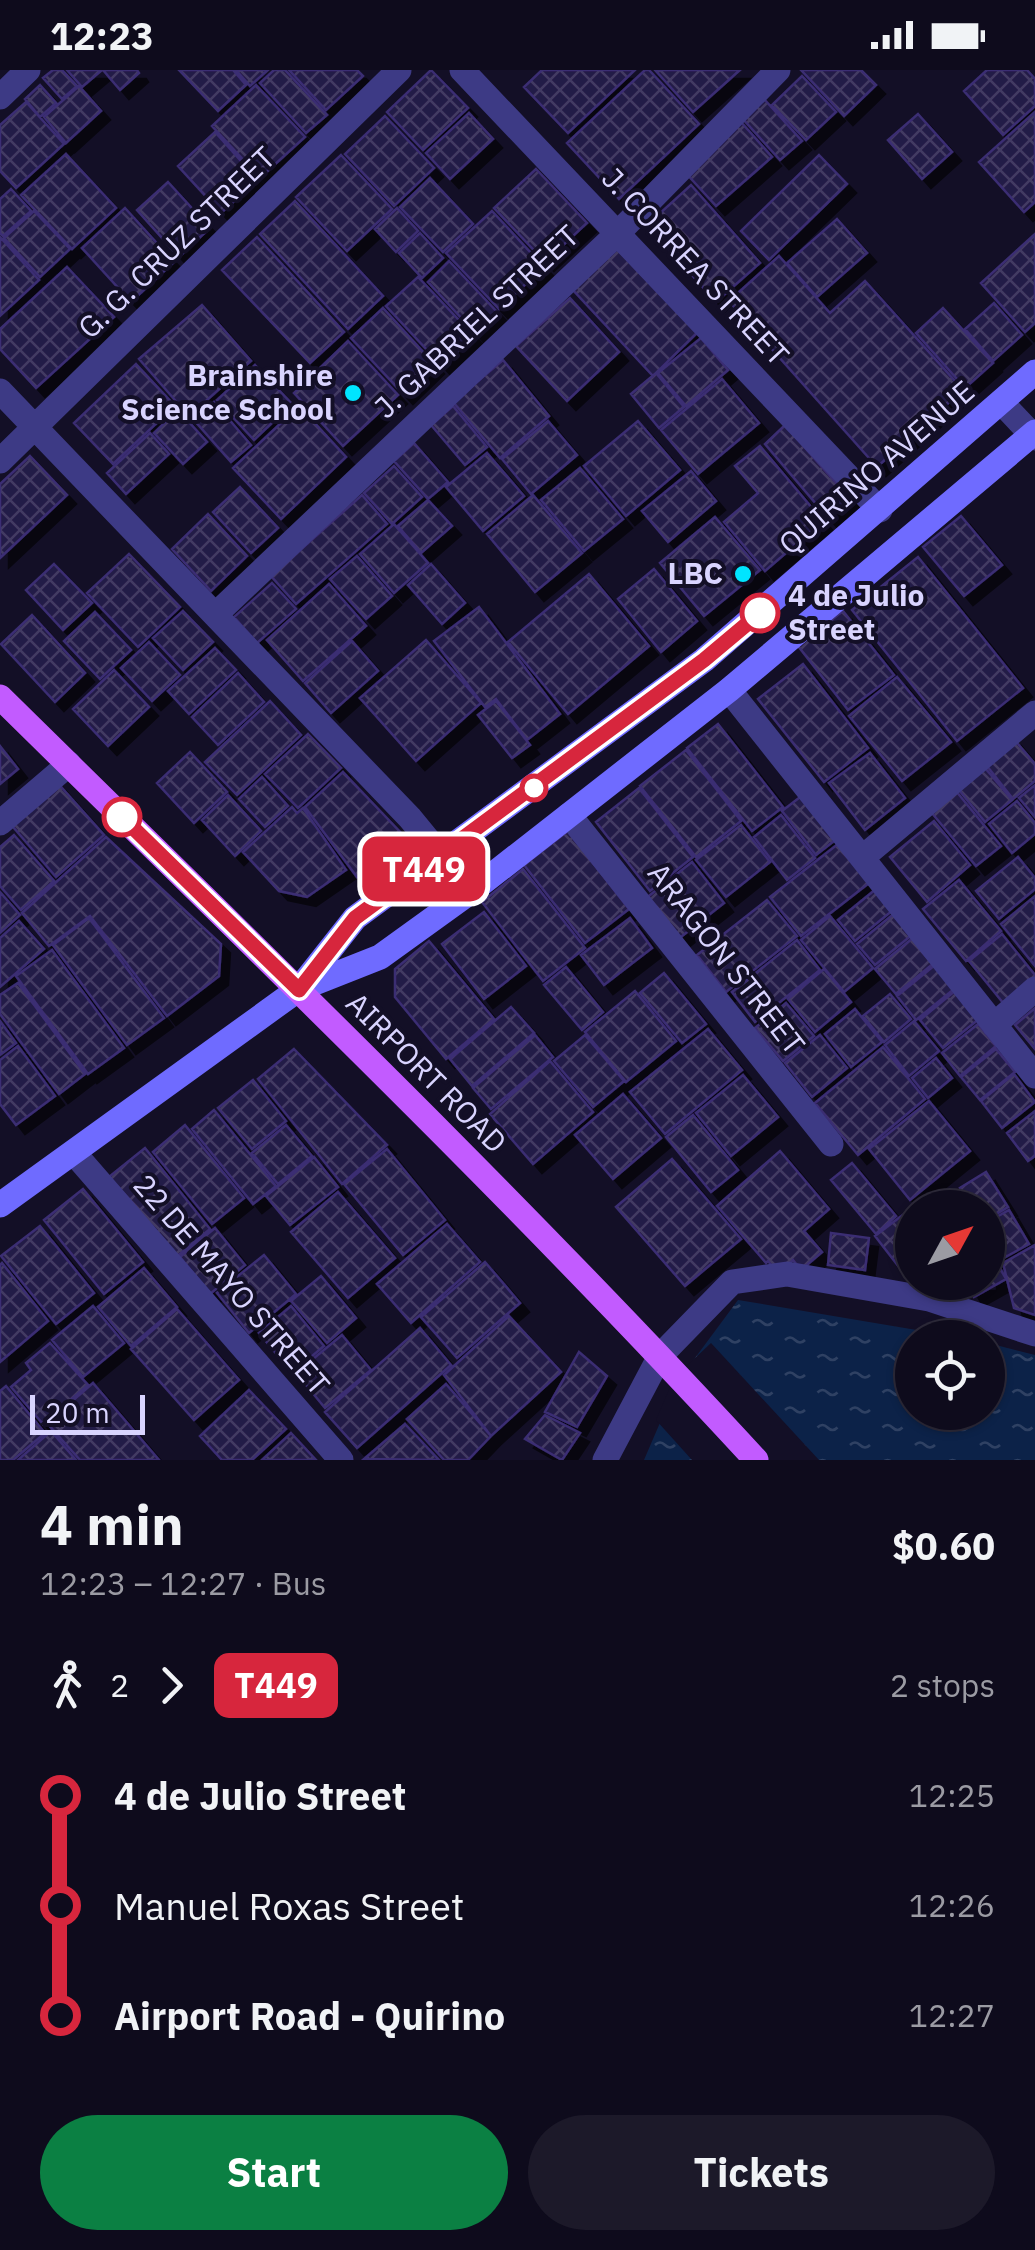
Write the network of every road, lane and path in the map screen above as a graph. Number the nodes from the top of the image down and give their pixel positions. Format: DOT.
graph roads {
  1 [pos="28,70"];
  2 [pos="399,70"];
  3 [pos="462,70"];
  4 [pos="778,70"];
  5 [pos="0,97"];
  6 [pos="618,233"];
  7 [pos="1035,372"];
  8 [pos="0,392"];
  9 [pos="1002,403"];
  10 [pos="35,428"];
  11 [pos="1034,435"];
  12 [pos="0,462"];
  13 [pos="880,510"];
  14 [pos="215,615"];
  15 [pos="729,690"];
  16 [pos="0,696"];
  17 [pos="1035,714"];
  18 [pos="69,764"];
  19 [pos="569,815"];
  20 [pos="0,823"];
  21 [pos="442,857"];
  22 [pos="863,857"];
  23 [pos="1035,989"];
  24 [pos="299,990"];
  25 [pos="994,1025"];
  26 [pos="1035,1076"];
  27 [pos="830,1144"];
  28 [pos="74,1153"];
  29 [pos="0,1205"];
  30 [pos="1035,1334"];
  31 [pos="668,1365"];
  32 [pos="341,1460"];
  33 [pos="605,1460"];
  34 [pos="756,1460"];
  1 -- 5 [label="street"];
  2 -- 10 [label="street, G. G. CRUZ STREET"];
  3 -- 6 [label="street, J. CORREA STREET"];
  4 -- 6 [label="street, J. GABRIEL STREET"];
  6 -- 13 [label="street, J. CORREA STREET"];
  6 -- 14 [label="street, J. GABRIEL STREET"];
  7 -- 9 [label="main road, QUIRINO AVENUE"];
  8 -- 10 [label="street"];
  9 -- 11 [label="street"];
  9 -- 13 [label="main road, QUIRINO AVENUE"];
  10 -- 12 [label="street, G. G. CRUZ STREET"];
  10 -- 14 [label="street"];
  11 -- 15 [label="main road, QUIRINO AVENUE"];
  13 -- 21 [label="main road, QUIRINO AVENUE"];
  14 -- 21 [label="street"];
  15 -- 19 [label="main road, QUIRINO AVENUE"];
  15 -- 22 [label="street"];
  16 -- 18 [label="main road, AIRPORT ROAD"];
  17 -- 22 [label="street"];
  18 -- 20 [label="street"];
  18 -- 24 [label="main road, AIRPORT ROAD"];
  19 -- 24 [label="main road, QUIRINO AVENUE"];
  19 -- 27 [label="street, ARAGON STREET"];
  21 -- 24 [label="main road, QUIRINO AVENUE"];
  22 -- 25 [label="street"];
  23 -- 25 [label="street"];
  24 -- 28 [label="main road, QUIRINO AVENUE"];
  24 -- 31 [label="main road, AIRPORT ROAD"];
  25 -- 26 [label="street"];
  28 -- 29 [label="main road, QUIRINO AVENUE"];
  28 -- 32 [label="street, 22 DE MAYO STREET"];
  30 -- 31 [label="street"];
  31 -- 33 [label="street"];
  31 -- 34 [label="main road, AIRPORT ROAD"];
}
